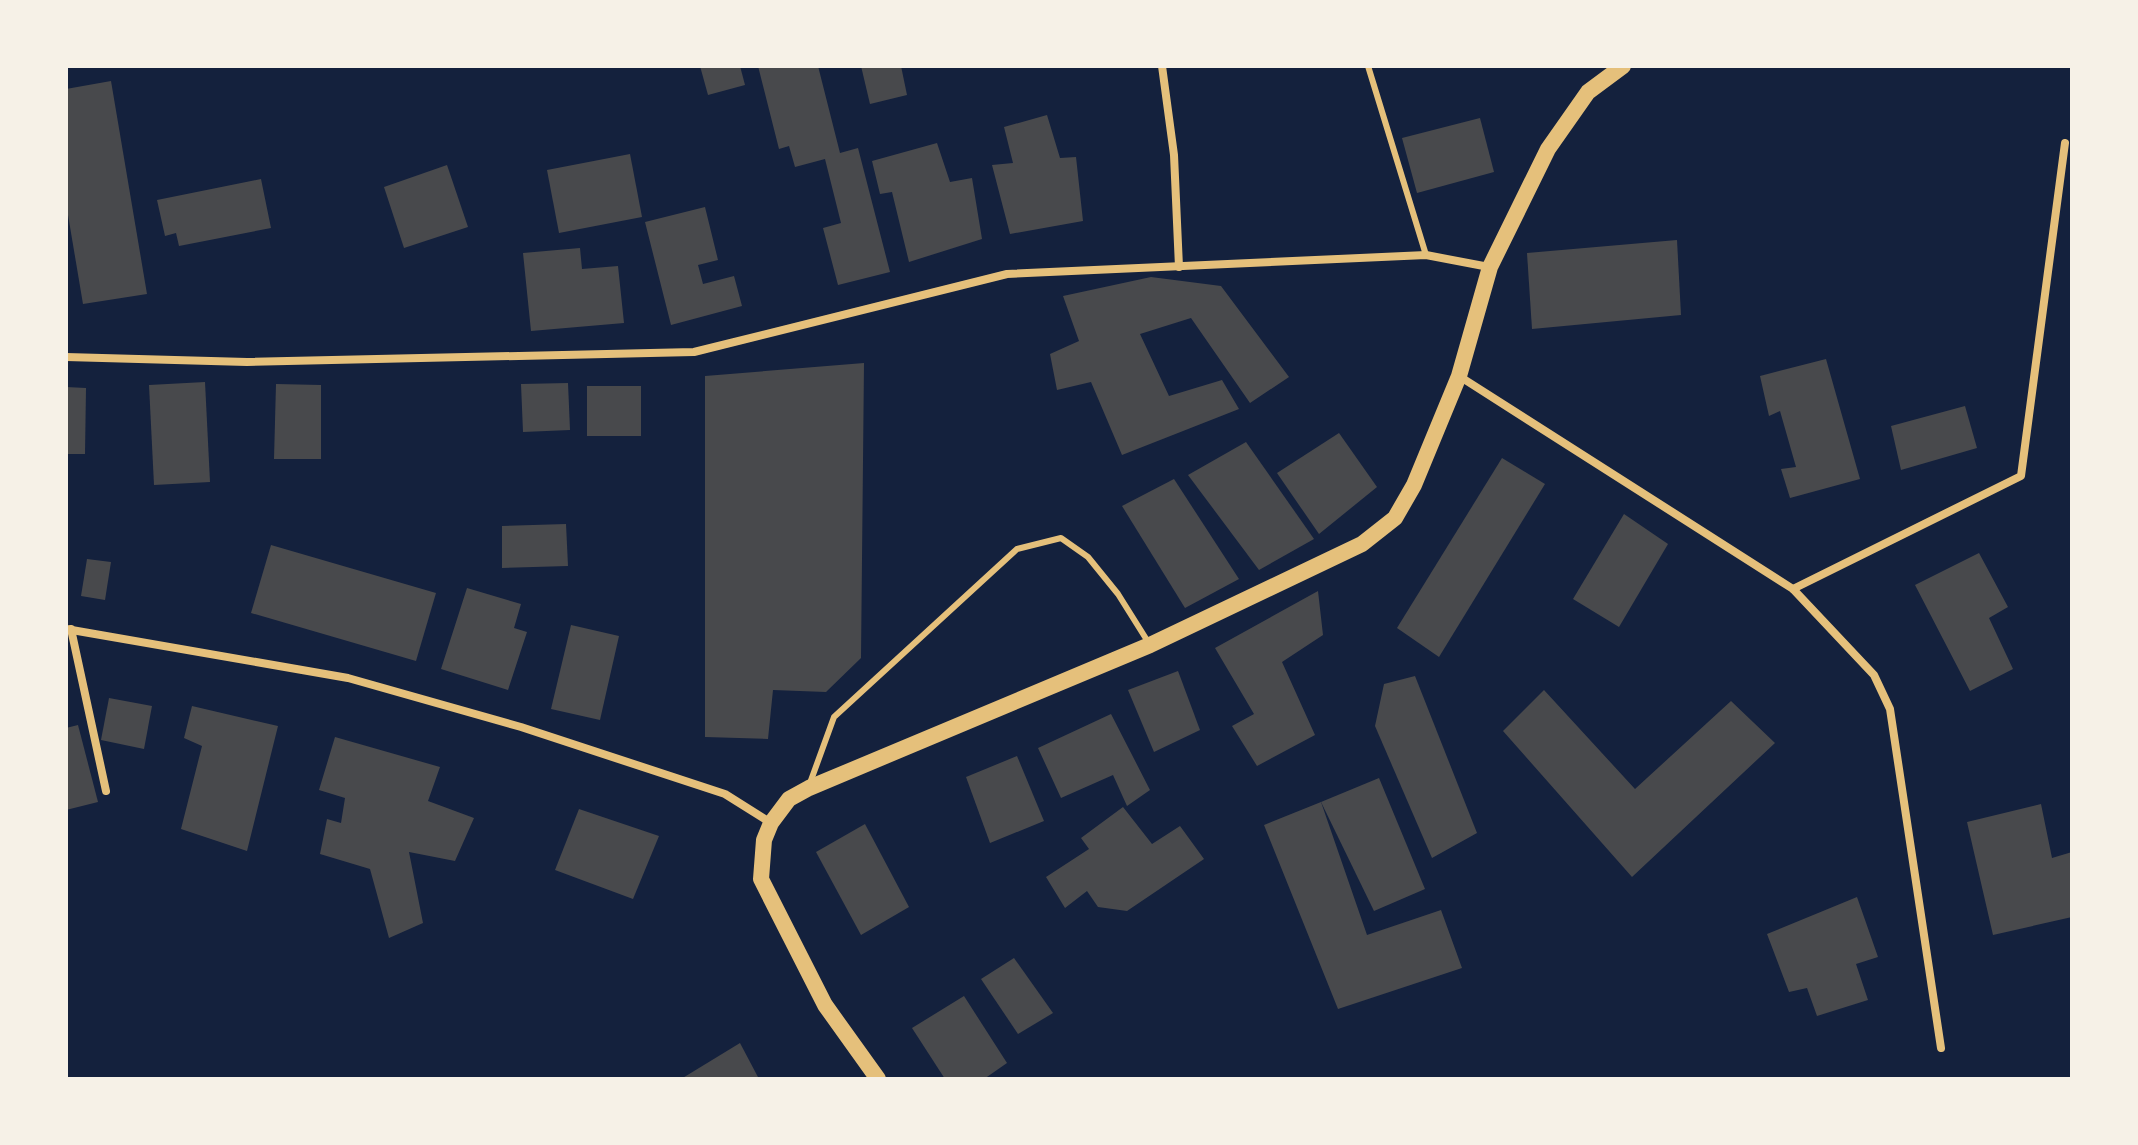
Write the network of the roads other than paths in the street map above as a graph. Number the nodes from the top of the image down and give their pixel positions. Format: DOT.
graph roads {
  1 [pos="1162,66"];
  2 [pos="1368,66"];
  3 [pos="1623,66"];
  4 [pos="2065,143"];
  5 [pos="1426,255"];
  6 [pos="1179,267"];
  7 [pos="1490,267"];
  8 [pos="66,357"];
  9 [pos="1459,376"];
  10 [pos="1793,589"];
  11 [pos="68,629"];
  12 [pos="1150,645"];
  13 [pos="809,788"];
  14 [pos="106,791"];
  15 [pos="771,823"];
  16 [pos="1941,1048"];
  17 [pos="878,1079"];
  1 -- 6 [label="street"];
  2 -- 5 [label="lane"];
  3 -- 7 [label="main road"];
  4 -- 10 [label="street"];
  5 -- 6 [label="street"];
  5 -- 7 [label="street"];
  6 -- 8 [label="street"];
  7 -- 9 [label="main road"];
  9 -- 10 [label="street"];
  9 -- 12 [label="main road"];
  10 -- 16 [label="street"];
  11 -- 14 [label="street"];
  11 -- 15 [label="street"];
  12 -- 13 [label="main road"];
  12 -- 13 [label="lane"];
  13 -- 15 [label="main road"];
  15 -- 17 [label="main road"];
}
